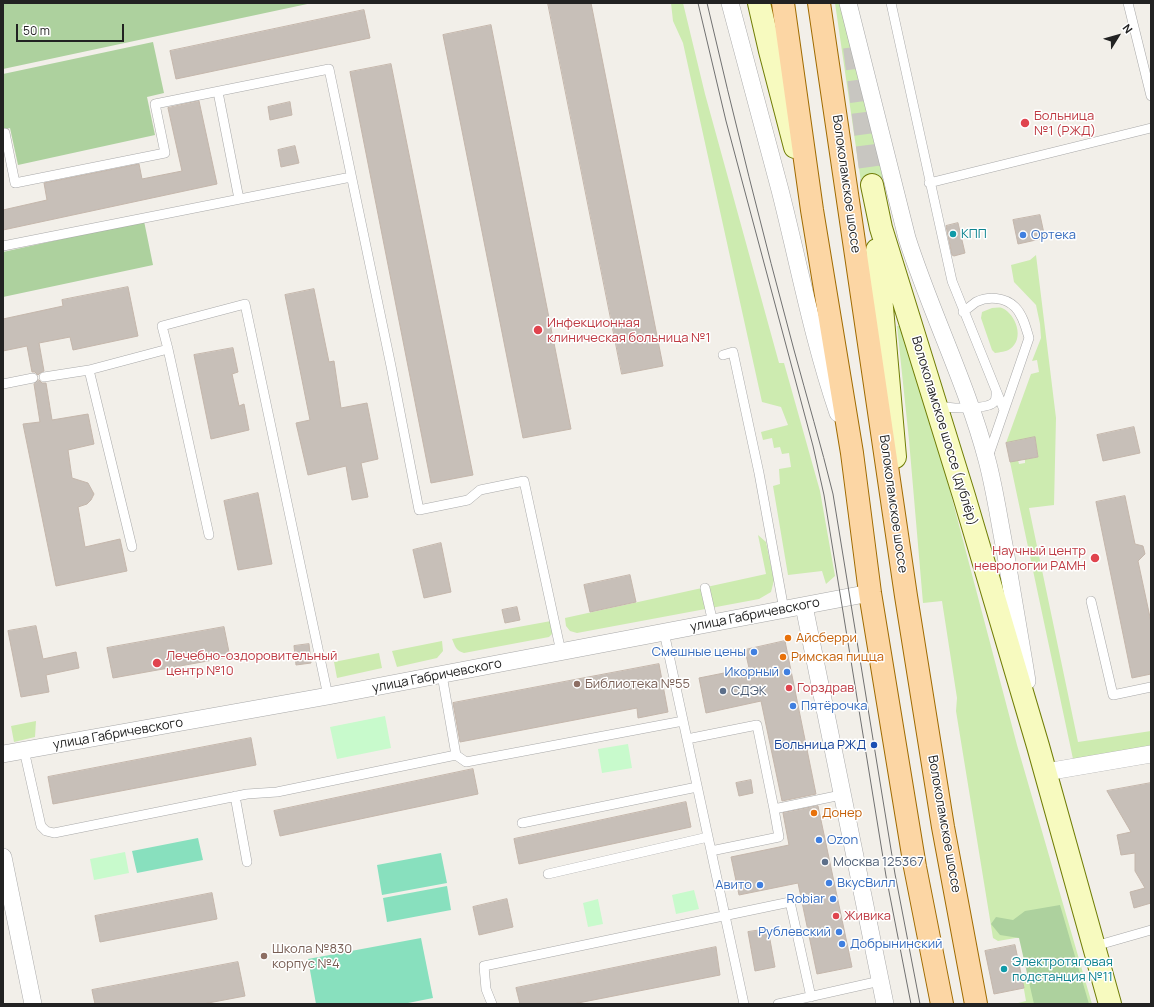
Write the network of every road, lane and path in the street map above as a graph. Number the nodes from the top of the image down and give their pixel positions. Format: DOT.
graph roads {
  1 [pos="730,3"];
  2 [pos="760,3"];
  3 [pos="782,3"];
  4 [pos="819,3"];
  5 [pos="848,3"];
  6 [pos="891,3"];
  7 [pos="1128,3"];
  8 [pos="218,92"];
  9 [pos="1151,96"];
  10 [pos="1151,128"];
  11 [pos="3,133"];
  12 [pos="351,178"];
  13 [pos="929,183"];
  14 [pos="239,200"];
  15 [pos="812,210"];
  16 [pos="3,246"];
  17 [pos="963,312"];
  18 [pos="168,349"];
  19 [pos="723,355"];
  20 [pos="89,370"];
  21 [pos="44,376"];
  22 [pos="33,378"];
  23 [pos="3,384"];
  24 [pos="995,389"];
  25 [pos="934,401"];
  26 [pos="971,408"];
  27 [pos="1004,410"];
  28 [pos="852,453"];
  29 [pos="987,461"];
  30 [pos="209,535"];
  31 [pos="132,547"];
  32 [pos="705,588"];
  33 [pos="870,593"];
  34 [pos="906,596"];
  35 [pos="1091,601"];
  36 [pos="804,606"];
  37 [pos="784,610"];
  38 [pos="713,623"];
  39 [pos="664,632"];
  40 [pos="562,652"];
  41 [pos="442,675"];
  42 [pos="1151,686"];
  43 [pos="328,696"];
  44 [pos="683,721"];
  45 [pos="687,739"];
  46 [pos="1038,746"];
  47 [pos="24,750"];
  48 [pos="3,754"];
  49 [pos="1151,754"];
  50 [pos="456,755"];
  51 [pos="1046,772"];
  52 [pos="698,786"];
  53 [pos="841,795"];
  54 [pos="235,796"];
  55 [pos="774,809"];
  56 [pos="522,823"];
  57 [pos="708,837"];
  58 [pos="711,851"];
  59 [pos="3,857"];
  60 [pos="246,862"];
  61 [pos="548,874"];
  62 [pos="6,887"];
  63 [pos="725,916"];
  64 [pos="1151,930"];
  65 [pos="1095,946"];
  66 [pos="880,981"];
  67 [pos="811,997"];
  68 [pos="33,1004"];
  69 [pos="492,1004"];
  70 [pos="744,1004"];
  71 [pos="778,1004"];
  72 [pos="885,1004"];
  73 [pos="942,1004"];
  74 [pos="976,1004"];
  75 [pos="1110,1004"];
  1 -- 28 [label="street"];
  2 -- 15 [label="street"];
  3 -- 15 [label="main road"];
  4 -- 34 [label="main road, Волоколамское шоссе"];
  5 -- 26 [label="street"];
  6 -- 13 [label="lane"];
  7 -- 9 [label="lane"];
  8 -- 11 [label="lane"];
  8 -- 12 [label="lane"];
  8 -- 14 [label="lane"];
  10 -- 13 [label="lane"];
  12 -- 14 [label="lane"];
  12 -- 40 [label="lane"];
  13 -- 17 [label="lane"];
  14 -- 16 [label="lane"];
  15 -- 28 [label="main road"];
  17 -- 24 [label="lane"];
  17 -- 27 [label="lane"];
  18 -- 20 [label="lane"];
  18 -- 30 [label="lane"];
  18 -- 43 [label="lane"];
  19 -- 37 [label="lane"];
  20 -- 21 [label="lane"];
  20 -- 31 [label="lane"];
  22 -- 23 [label="lane"];
  24 -- 26 [label="lane"];
  24 -- 27 [label="lane"];
  25 -- 26 [label="lane"];
  25 -- 34 [label="street, Волоколамское шоссе (дублёр)"];
  25 -- 46 [label="street, Волоколамское шоссе (дублёр)"];
  26 -- 29 [label="street"];
  27 -- 29 [label="lane"];
  28 -- 33 [label="main road"];
  29 -- 46 [label="street"];
  32 -- 38 [label="lane"];
  33 -- 36 [label="street, улица Габричевского"];
  33 -- 73 [label="main road"];
  34 -- 74 [label="main road, Волоколамское шоссе"];
  35 -- 42 [label="lane"];
  36 -- 37 [label="street, улица Габричевского"];
  36 -- 53 [label="street"];
  37 -- 38 [label="street, улица Габричевского"];
  38 -- 39 [label="street, улица Габричевского"];
  39 -- 40 [label="street, улица Габричевского"];
  39 -- 44 [label="lane"];
  40 -- 41 [label="street, улица Габричевского"];
  41 -- 43 [label="street, улица Габричевского"];
  41 -- 50 [label="lane"];
  43 -- 47 [label="street, улица Габричевского"];
  44 -- 45 [label="lane"];
  44 -- 50 [label="lane"];
  45 -- 52 [label="lane"];
  45 -- 55 [label="lane"];
  46 -- 51 [label="street, Волоколамское шоссе (дублёр)"];
  47 -- 48 [label="street, улица Габричевского"];
  47 -- 54 [label="lane"];
  49 -- 51 [label="street"];
  50 -- 54 [label="lane"];
  51 -- 65 [label="street, Волоколамское шоссе (дублёр)"];
  52 -- 56 [label="lane"];
  52 -- 57 [label="lane"];
  53 -- 55 [label="lane"];
  53 -- 66 [label="street"];
  54 -- 60 [label="lane"];
  55 -- 58 [label="lane"];
  57 -- 58 [label="lane"];
  57 -- 61 [label="lane"];
  58 -- 63 [label="lane"];
  59 -- 62 [label="street"];
  62 -- 68 [label="street"];
  63 -- 67 [label="lane"];
  63 -- 69 [label="lane"];
  63 -- 70 [label="lane"];
  64 -- 65 [label="lane"];
  65 -- 75 [label="street, Волоколамское шоссе (дублёр)"];
  66 -- 67 [label="lane"];
  66 -- 72 [label="street"];
  67 -- 71 [label="lane"];
}
